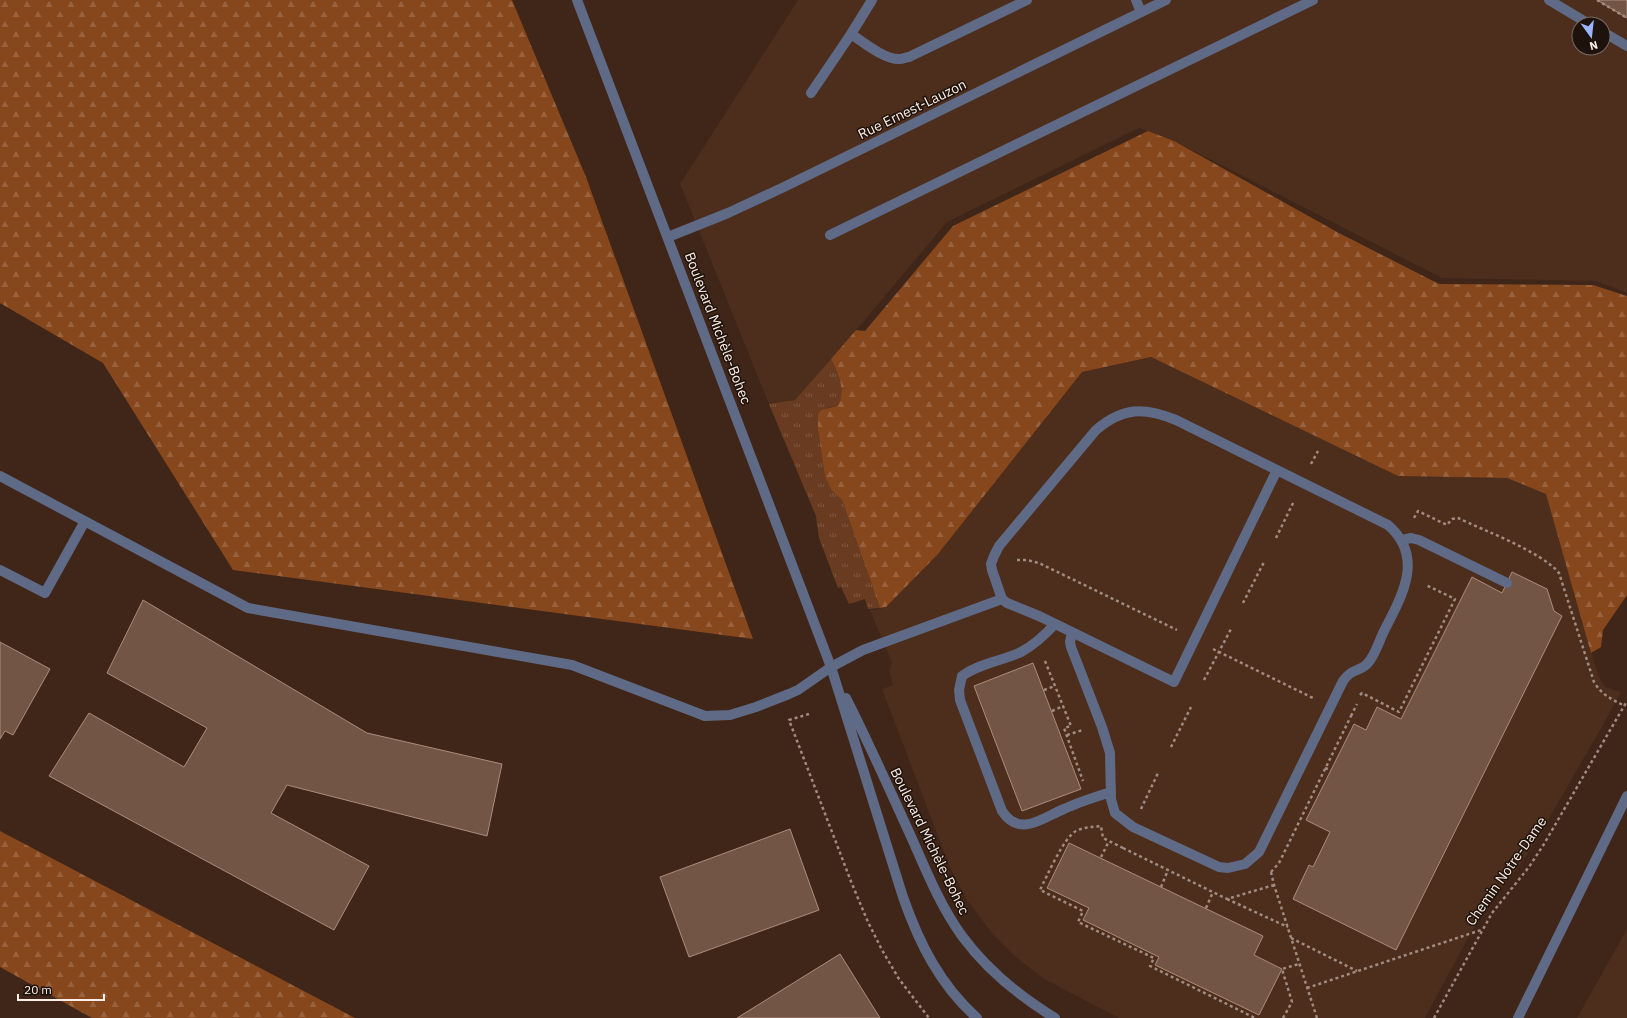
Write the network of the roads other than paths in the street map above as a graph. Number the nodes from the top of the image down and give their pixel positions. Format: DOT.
graph roads {
  1 [pos="577,0"];
  2 [pos="872,0"];
  3 [pos="1027,0"];
  4 [pos="1136,0"];
  5 [pos="1166,0"];
  6 [pos="1313,0"];
  7 [pos="1549,0"];
  8 [pos="1141,12"];
  9 [pos="1576,16"];
  10 [pos="851,34"];
  11 [pos="1611,37"];
  12 [pos="1627,46"];
  13 [pos="811,93"];
  14 [pos="830,235"];
  15 [pos="668,237"];
  16 [pos="1276,470"];
  17 [pos="0,476"];
  18 [pos="85,521"];
  19 [pos="1402,540"];
  20 [pos="0,570"];
  21 [pos="1507,583"];
  22 [pos="1002,599"];
  23 [pos="1055,624"];
  24 [pos="1072,632"];
  25 [pos="831,667"];
  26 [pos="1111,792"];
  27 [pos="1627,796"];
  28 [pos="976,1018"];
  29 [pos="1055,1018"];
  30 [pos="1518,1018"];
  1 -- 15 [label="street, Boulevard Michèle-Bohec"];
  2 -- 10 [label="street"];
  3 -- 10 [label="street"];
  4 -- 8 [label="street"];
  5 -- 8 [label="street, Rue Ernest-Lauzon"];
  6 -- 14 [label="street"];
  7 -- 9 [label="street"];
  8 -- 15 [label="street, Rue Ernest-Lauzon"];
  10 -- 13 [label="street"];
  11 -- 12 [label="street"];
  15 -- 25 [label="street, Boulevard Michèle-Bohec"];
  16 -- 19 [label="street"];
  16 -- 22 [label="street"];
  16 -- 24 [label="street"];
  17 -- 18 [label="street"];
  18 -- 20 [label="street"];
  18 -- 25 [label="street"];
  19 -- 21 [label="street"];
  19 -- 26 [label="street"];
  22 -- 23 [label="street"];
  22 -- 25 [label="street"];
  23 -- 24 [label="street"];
  23 -- 26 [label="street"];
  24 -- 26 [label="street"];
  25 -- 28 [label="street, Boulevard Michèle-Bohec"];
  25 -- 29 [label="street, Boulevard Michèle-Bohec"];
  27 -- 30 [label="street"];
}
